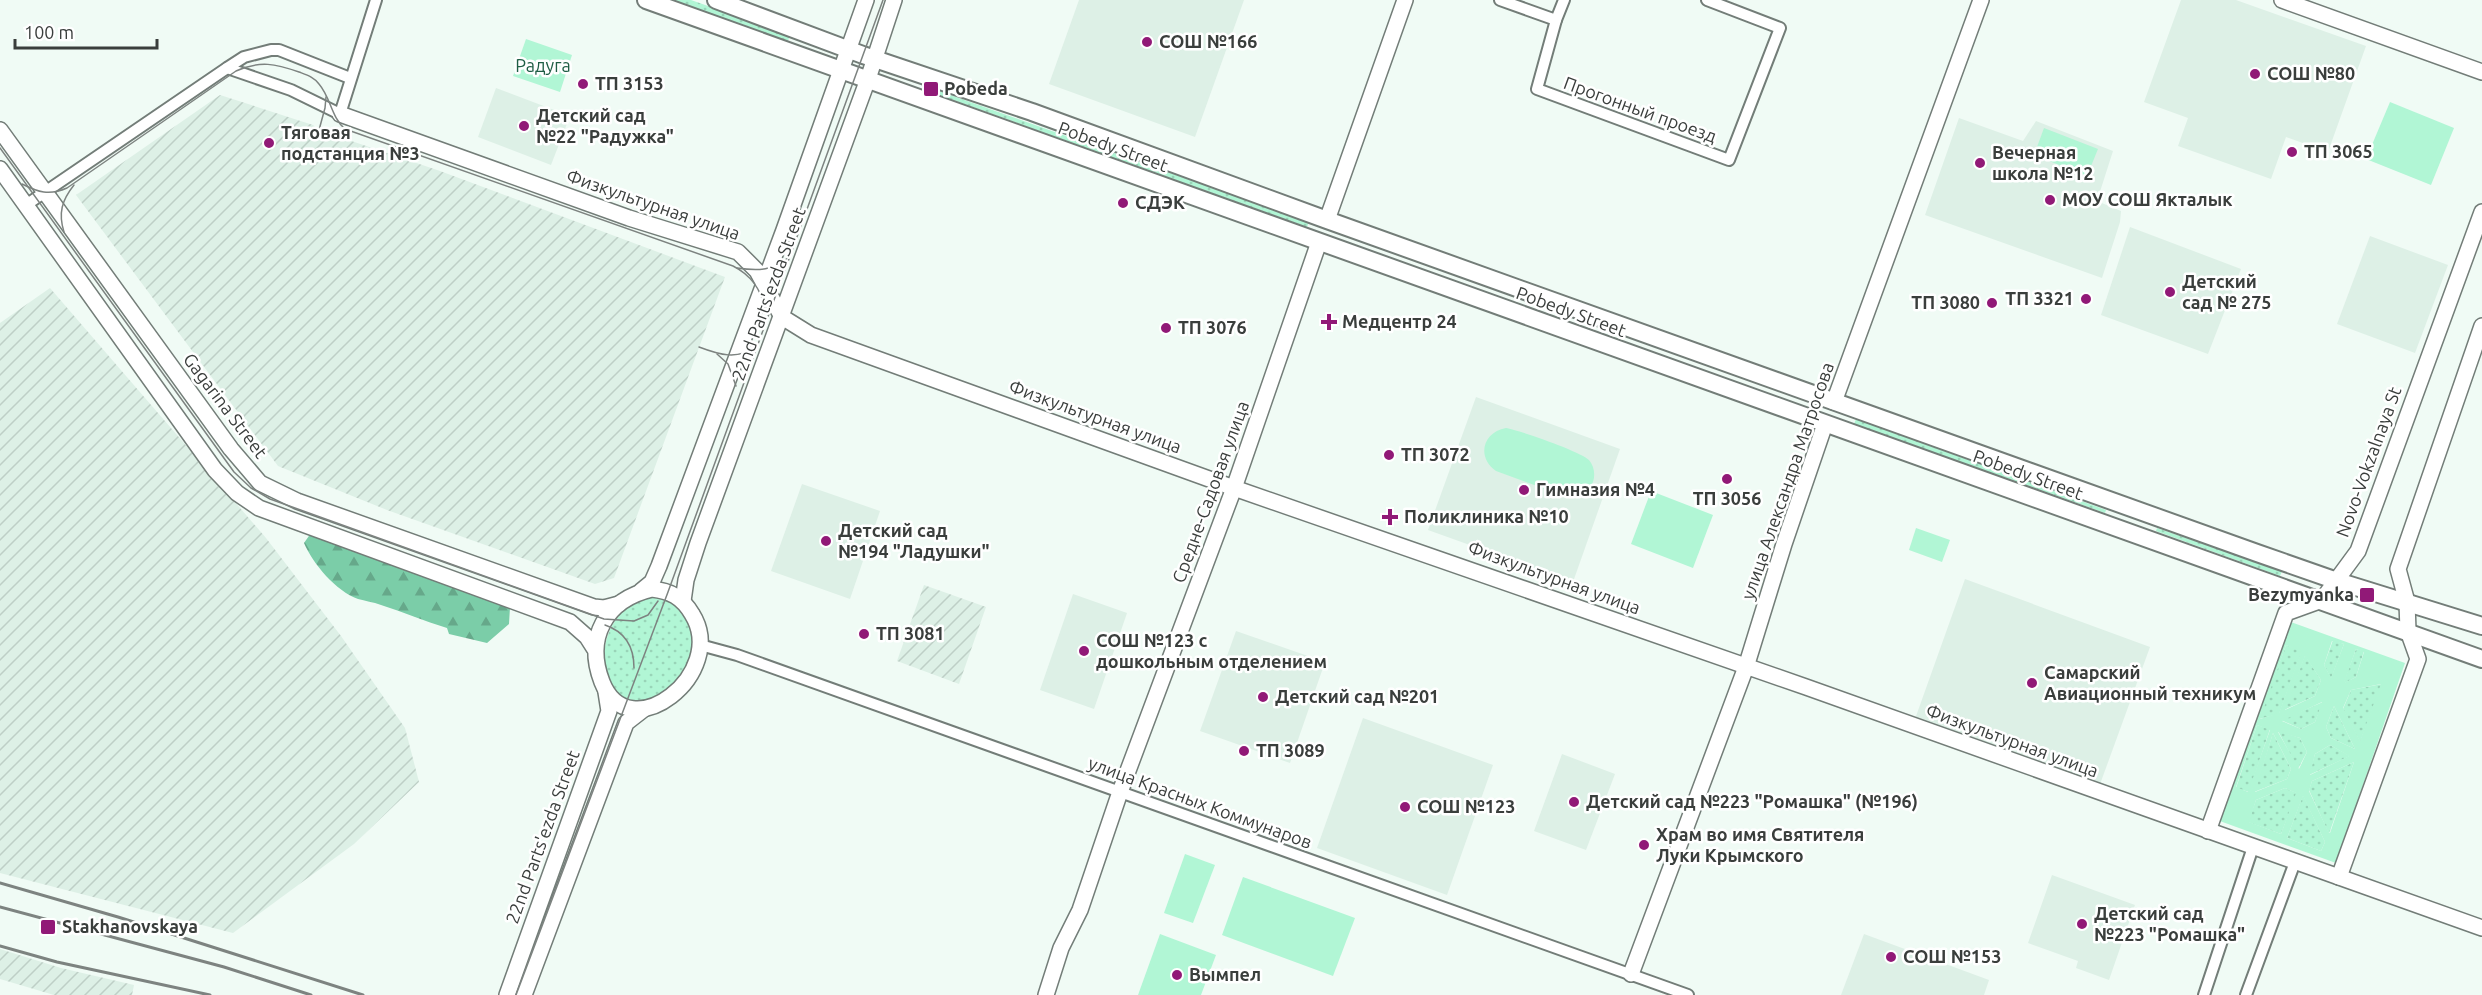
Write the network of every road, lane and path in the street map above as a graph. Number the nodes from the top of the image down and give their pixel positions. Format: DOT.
graph roads {
  1 [pos="376,0"];
  2 [pos="646,0"];
  3 [pos="716,0"];
  4 [pos="866,0"];
  5 [pos="894,0"];
  6 [pos="1405,0"];
  7 [pos="1500,0"];
  8 [pos="1564,0"];
  9 [pos="1707,0"];
  10 [pos="1982,0"];
  11 [pos="2282,0"];
  12 [pos="1556,20"];
  13 [pos="787,26"];
  14 [pos="782,48"];
  15 [pos="849,49"];
  16 [pos="875,58"];
  17 [pos="227,68"];
  18 [pos="842,69"];
  19 [pos="2482,72"];
  20 [pos="930,77"];
  21 [pos="350,78"];
  22 [pos="868,79"];
  23 [pos="924,99"];
  24 [pos="340,114"];
  25 [pos="0,130"];
  26 [pos="0,169"];
  27 [pos="45,193"];
  28 [pos="26,205"];
  29 [pos="2482,212"];
  30 [pos="1327,220"];
  31 [pos="1319,242"];
  32 [pos="764,283"];
  33 [pos="782,316"];
  34 [pos="2482,326"];
  35 [pos="1834,402"];
  36 [pos="1825,424"];
  37 [pos="1234,488"];
  38 [pos="2112,501"];
  39 [pos="2152,515"];
  40 [pos="2106,524"];
  41 [pos="2144,537"];
  42 [pos="2337,581"];
  43 [pos="641,591"];
  44 [pos="2322,600"];
  45 [pos="683,601"];
  46 [pos="2407,602"];
  47 [pos="619,604"];
  48 [pos="2456,617"];
  49 [pos="2482,626"];
  50 [pos="2408,631"];
  51 [pos="699,645"];
  52 [pos="2448,646"];
  53 [pos="594,648"];
  54 [pos="2482,659"];
  55 [pos="1746,667"];
  56 [pos="606,692"];
  57 [pos="644,709"];
  58 [pos="1120,792"];
  59 [pos="2208,831"];
  60 [pos="2253,848"];
  61 [pos="2295,862"];
  62 [pos="2339,877"];
  63 [pos="2482,928"];
  64 [pos="1631,975"];
  65 [pos="507,995"];
  66 [pos="524,995"];
  67 [pos="1046,995"];
  68 [pos="1688,995"];
  69 [pos="2204,995"];
  70 [pos="2246,995"];
  1 -- 21 [label="street"];
  2 -- 14 [label="main road, Pobedy Street"];
  3 -- 13 [label="main road, Pobedy Street"];
  4 -- 15 [label="main road, 22nd Parts'ezda Street"];
  5 -- 16 [label="main road, 22nd Parts'ezda Street"];
  6 -- 30 [label="main road, Средне-Садовая улица"];
  7 -- 12 [label="street"];
  8 -- 12 [label="street, Прогонный проезд"];
  9 -- 12 [label="street, Прогонный проезд"];
  10 -- 35 [label="main road, улица Александра Матросова"];
  11 -- 19 [label="main road"];
  13 -- 14 [label="main road"];
  13 -- 15 [label="main road, Pobedy Street"];
  14 -- 18 [label="main road, Pobedy Street"];
  15 -- 16 [label="main road, Pobedy Street"];
  15 -- 18 [label="main road, 22nd Parts'ezda Street"];
  16 -- 20 [label="main road, Pobedy Street"];
  16 -- 22 [label="main road, 22nd Parts'ezda Street"];
  17 -- 21 [label="street"];
  17 -- 24 [label="street"];
  17 -- 27 [label="street"];
  18 -- 22 [label="main road, Pobedy Street"];
  18 -- 32 [label="main road, 22nd Parts'ezda Street"];
  20 -- 23 [label="main road"];
  20 -- 30 [label="main road, Pobedy Street"];
  21 -- 24 [label="street"];
  22 -- 23 [label="main road, Pobedy Street"];
  22 -- 33 [label="main road, 22nd Parts'ezda Street"];
  23 -- 31 [label="main road, Pobedy Street"];
  24 -- 32 [label="main road, Физкультурная улица"];
  25 -- 27 [label="main road, Gagarina Street"];
  26 -- 28 [label="main road"];
  27 -- 28 [label="street"];
  27 -- 47 [label="main road, Gagarina Street"];
  28 -- 53 [label="main road"];
  29 -- 42 [label="main road, Novo-Vokzalnaya St"];
  30 -- 31 [label="main road, Средне-Садовая улица"];
  30 -- 35 [label="main road, Pobedy Street"];
  31 -- 36 [label="main road, Pobedy Street"];
  31 -- 37 [label="main road, Средне-Садовая улица"];
  32 -- 33 [label="main road, Физкультурная улица"];
  32 -- 43 [label="main road, 22nd Parts'ezda Street"];
  33 -- 37 [label="main road, Физкультурная улица"];
  33 -- 45 [label="main road, 22nd Parts'ezda Street"];
  34 -- 46 [label="main road"];
  35 -- 36 [label="main road, улица Александра Матросова"];
  35 -- 38 [label="main road, Pobedy Street"];
  36 -- 40 [label="main road, Pobedy Street"];
  36 -- 55 [label="main road, улица Александра Матросова"];
  37 -- 55 [label="main road, Физкультурная улица"];
  37 -- 58 [label="main road, Средне-Садовая улица"];
  38 -- 39 [label="main road, Pobedy Street"];
  38 -- 40 [label="main road"];
  39 -- 41 [label="main road"];
  39 -- 42 [label="main road, Pobedy Street"];
  40 -- 41 [label="main road, Pobedy Street"];
  41 -- 44 [label="main road, Pobedy Street"];
  42 -- 44 [label="main road, Novo-Vokzalnaya St"];
  42 -- 46 [label="main road, Pobedy Street"];
  43 -- 45 [label="main road"];
  43 -- 47 [label="main road"];
  44 -- 50 [label="main road, Pobedy Street"];
  44 -- 59 [label="main road"];
  45 -- 51 [label="main road"];
  46 -- 48 [label="main road, Pobedy Street"];
  46 -- 50 [label="main road"];
  47 -- 53 [label="main road"];
  48 -- 49 [label="main road, Pobedy Street"];
  48 -- 52 [label="main road"];
  50 -- 52 [label="main road, Pobedy Street"];
  50 -- 62 [label="main road"];
  51 -- 57 [label="main road"];
  51 -- 58 [label="street, улица Красных Коммунаров"];
  52 -- 54 [label="main road, Pobedy Street"];
  53 -- 56 [label="main road"];
  55 -- 59 [label="main road, Физкультурная улица"];
  55 -- 64 [label="main road, улица Александра Матросова"];
  56 -- 57 [label="main road"];
  56 -- 65 [label="main road, 22nd Parts'ezda Street"];
  57 -- 66 [label="main road, 22nd Parts'ezda Street"];
  58 -- 64 [label="street, улица Красных Коммунаров"];
  58 -- 67 [label="main road, Средне-Садовая улица"];
  59 -- 60 [label="main road, Физкультурная улица"];
  60 -- 61 [label="main road, Физкультурная улица"];
  60 -- 69 [label="street"];
  61 -- 62 [label="main road, Физкультурная улица"];
  61 -- 70 [label="street"];
  62 -- 63 [label="main road, Физкультурная улица"];
  64 -- 68 [label="street, улица Красных Коммунаров"];
}
